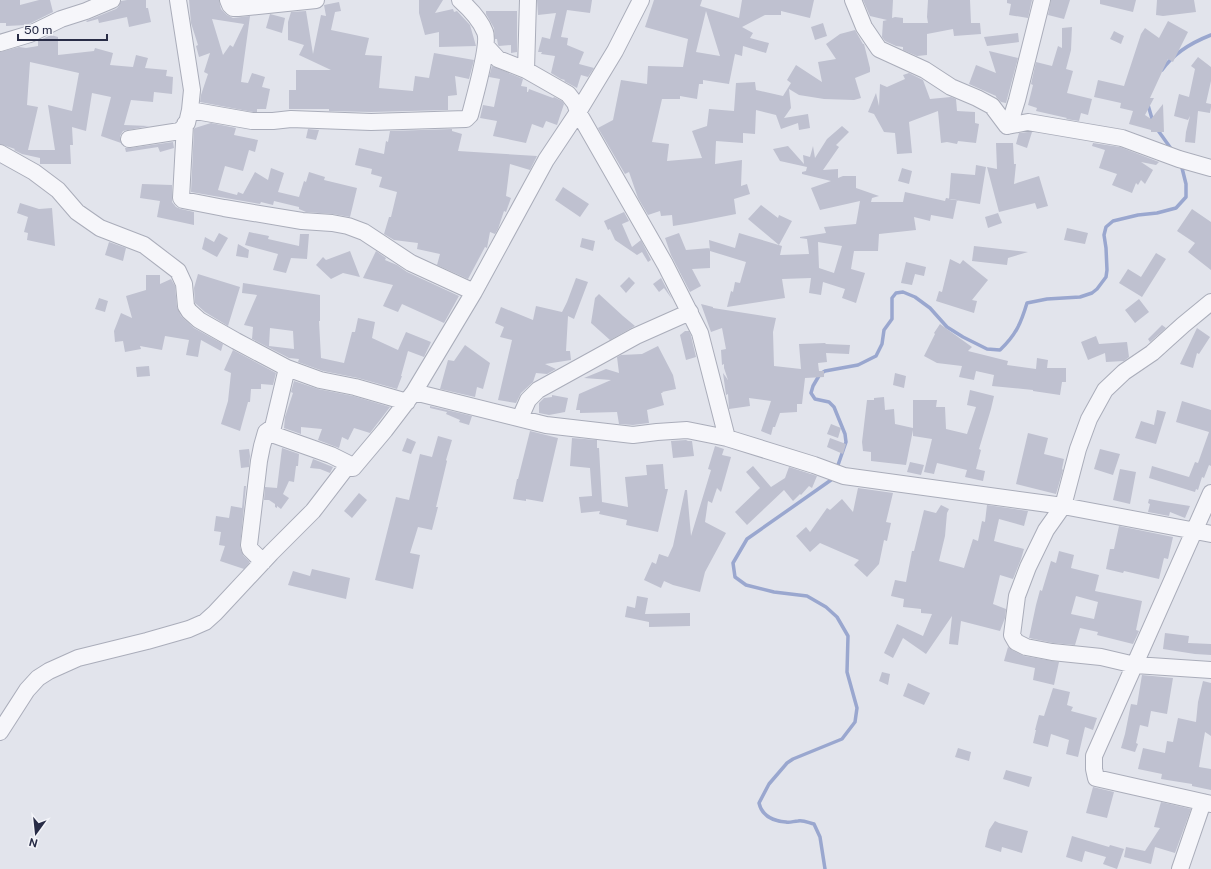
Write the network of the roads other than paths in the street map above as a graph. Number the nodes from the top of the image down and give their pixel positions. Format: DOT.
graph roads {
  1 [pos="112,0"];
  2 [pos="178,0"];
  3 [pos="228,0"];
  4 [pos="316,0"];
  5 [pos="460,0"];
  6 [pos="528,0"];
  7 [pos="641,0"];
  8 [pos="853,0"];
  9 [pos="1042,0"];
  10 [pos="0,43"];
  11 [pos="486,46"];
  12 [pos="526,70"];
  13 [pos="578,112"];
  14 [pos="188,117"];
  15 [pos="1007,126"];
  16 [pos="129,139"];
  17 [pos="0,154"];
  18 [pos="1211,168"];
  19 [pos="474,292"];
  20 [pos="1211,302"];
  21 [pos="690,312"];
  22 [pos="287,368"];
  23 [pos="410,397"];
  24 [pos="520,418"];
  25 [pos="266,432"];
  26 [pos="727,438"];
  27 [pos="349,464"];
  28 [pos="1211,493"];
  29 [pos="1036,502"];
  30 [pos="1063,506"];
  31 [pos="1046,530"];
  32 [pos="1193,531"];
  33 [pos="1211,534"];
  34 [pos="263,562"];
  35 [pos="1135,665"];
  36 [pos="1211,670"];
  37 [pos="0,732"];
  38 [pos="1207,803"];
  39 [pos="1180,869"];
  1 -- 10 [label="street"];
  2 -- 14 [label="street"];
  3 -- 4 [label="street"];
  5 -- 11 [label="street"];
  6 -- 12 [label="street"];
  7 -- 13 [label="street"];
  8 -- 15 [label="street"];
  9 -- 15 [label="street"];
  11 -- 12 [label="street"];
  11 -- 14 [label="street"];
  12 -- 13 [label="street"];
  13 -- 19 [label="street"];
  13 -- 21 [label="street"];
  14 -- 16 [label="street"];
  14 -- 19 [label="street"];
  15 -- 18 [label="street"];
  17 -- 22 [label="street"];
  19 -- 23 [label="street"];
  20 -- 30 [label="street"];
  21 -- 24 [label="street"];
  21 -- 26 [label="street"];
  22 -- 23 [label="street"];
  22 -- 25 [label="street"];
  23 -- 24 [label="street"];
  23 -- 27 [label="street"];
  24 -- 26 [label="street"];
  25 -- 27 [label="street"];
  25 -- 34 [label="street"];
  26 -- 29 [label="street"];
  27 -- 34 [label="street"];
  28 -- 32 [label="street"];
  29 -- 30 [label="street"];
  29 -- 31 [label="street"];
  30 -- 31 [label="street"];
  30 -- 32 [label="street"];
  31 -- 35 [label="street"];
  32 -- 33 [label="street"];
  32 -- 35 [label="street"];
  34 -- 37 [label="street"];
  35 -- 36 [label="street"];
  35 -- 38 [label="street"];
  38 -- 39 [label="street"];
}
